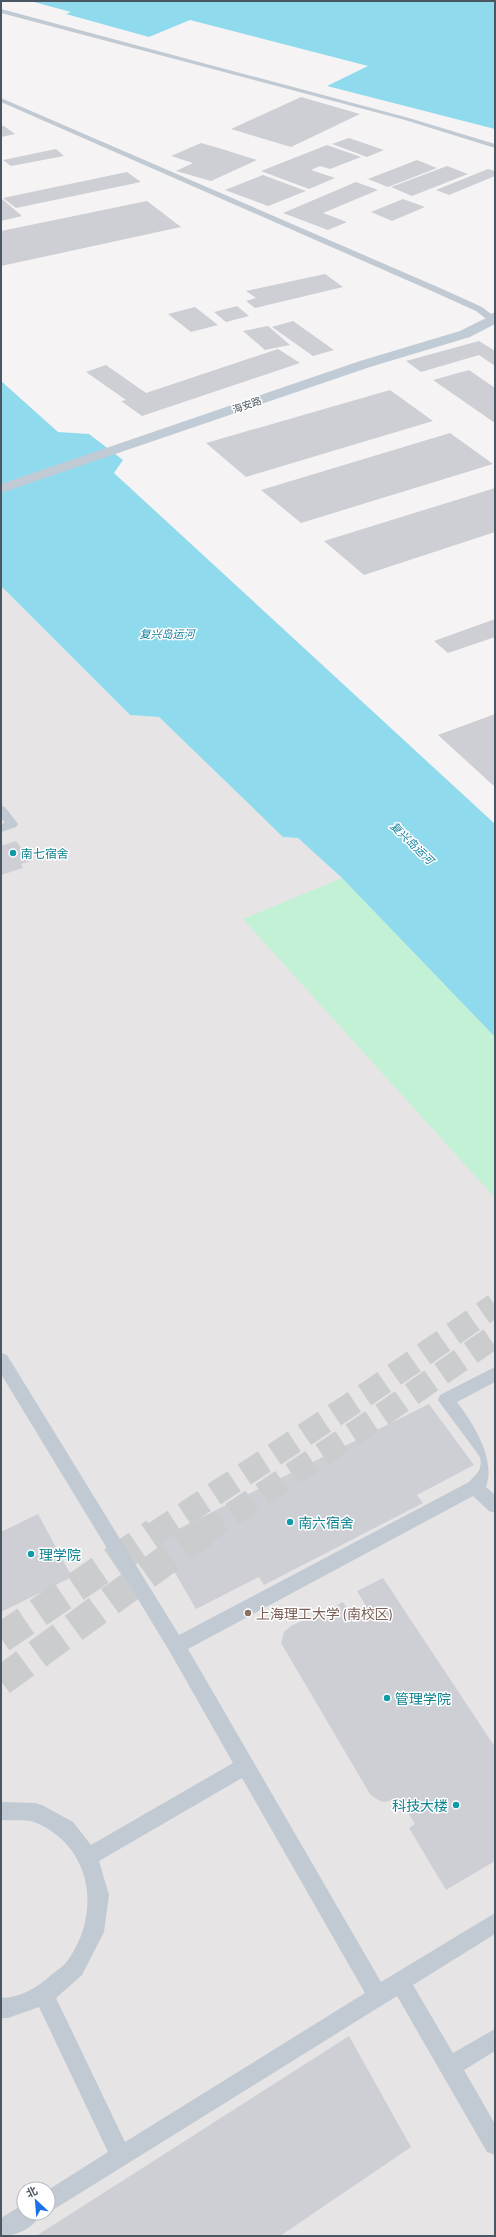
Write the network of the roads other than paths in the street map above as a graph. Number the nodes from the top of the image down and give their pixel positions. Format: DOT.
graph roads {
  1 [pos="1,11"];
  2 [pos="1,100"];
  3 [pos="495,146"];
  4 [pos="494,317"];
  5 [pos="1,489"];
  6 [pos="1,810"];
  7 [pos="1,828"];
  8 [pos="1,1360"];
  9 [pos="495,1374"];
  10 [pos="475,1487"];
  11 [pos="495,1506"];
  12 [pos="176,1646"];
  13 [pos="245,1766"];
  14 [pos="1,1811"];
  15 [pos="88,1857"];
  16 [pos="495,1923"];
  17 [pos="400,1982"];
  18 [pos="44,1995"];
  19 [pos="378,1996"];
  20 [pos="1,2008"];
  21 [pos="495,2039"];
  22 [pos="450,2068"];
  23 [pos="495,2144"];
  24 [pos="121,2156"];
  25 [pos="56,2197"];
  26 [pos="18,2221"];
  27 [pos="1,2232"];
  1 -- 3 [label="lane"];
  2 -- 4 [label="lane"];
  4 -- 5 [label="street, 海安路"];
  6 -- 7 [label="lane"];
  8 -- 12 [label="lane"];
  9 -- 10 [label="lane"];
  10 -- 11 [label="lane"];
  10 -- 12 [label="lane"];
  12 -- 13 [label="lane"];
  13 -- 15 [label="lane"];
  13 -- 19 [label="lane"];
  14 -- 15 [label="lane"];
  15 -- 18 [label="lane"];
  16 -- 17 [label="lane"];
  17 -- 19 [label="lane"];
  17 -- 22 [label="lane"];
  18 -- 20 [label="lane"];
  18 -- 24 [label="lane"];
  19 -- 24 [label="lane"];
  21 -- 22 [label="lane"];
  22 -- 23 [label="lane"];
  24 -- 25 [label="lane"];
  26 -- 27 [label="lane"];
}
